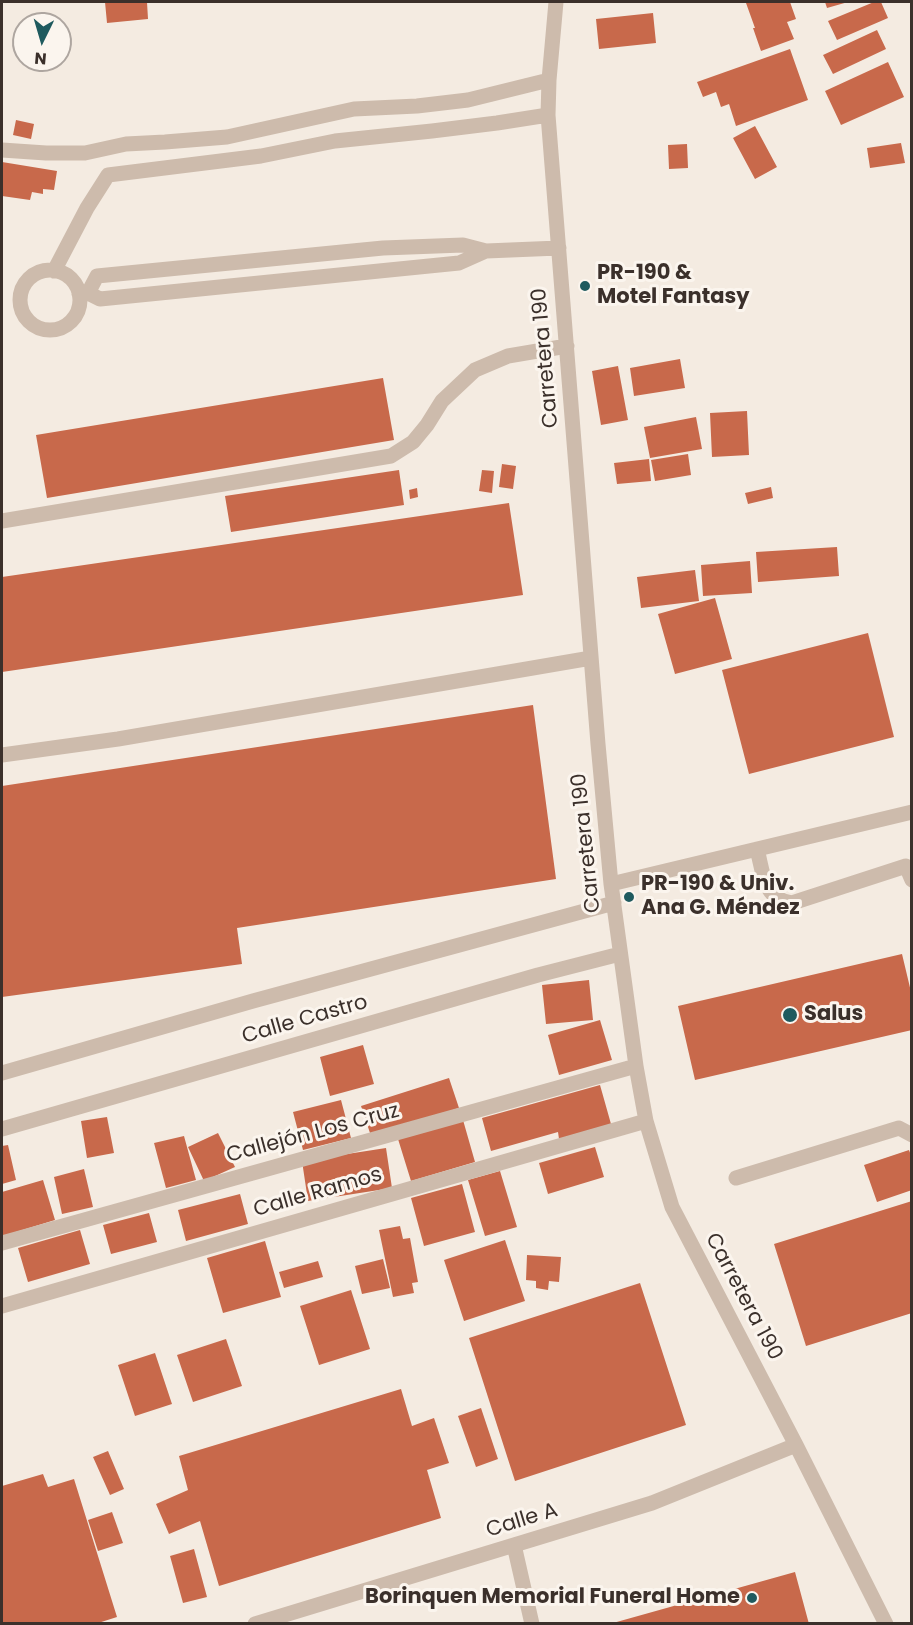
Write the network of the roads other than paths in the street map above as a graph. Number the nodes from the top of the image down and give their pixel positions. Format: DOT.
graph roads {
  1 [pos="556,2"];
  2 [pos="549,80"];
  3 [pos="548,115"];
  4 [pos="2,150"];
  5 [pos="559,248"];
  6 [pos="486,251"];
  7 [pos="54,271"];
  8 [pos="83,293"];
  9 [pos="567,346"];
  10 [pos="2,522"];
  11 [pos="591,658"];
  12 [pos="2,755"];
  13 [pos="912,812"];
  14 [pos="757,849"];
  15 [pos="912,880"];
  16 [pos="611,884"];
  17 [pos="614,903"];
  18 [pos="620,954"];
  19 [pos="636,1066"];
  20 [pos="2,1073"];
  21 [pos="646,1121"];
  22 [pos="2,1129"];
  23 [pos="912,1135"];
  24 [pos="736,1178"];
  25 [pos="2,1243"];
  26 [pos="2,1306"];
  27 [pos="796,1445"];
  28 [pos="514,1545"];
  29 [pos="255,1623"];
  30 [pos="532,1623"];
  31 [pos="886,1623"];
  1 -- 2 [label="street, Carretera 190"];
  2 -- 3 [label="street, Carretera 190"];
  2 -- 4 [label="street"];
  3 -- 5 [label="street, Carretera 190"];
  3 -- 7 [label="street"];
  5 -- 6 [label="street"];
  5 -- 9 [label="street, Carretera 190"];
  6 -- 8 [label="street"];
  6 -- 8 [label="street"];
  7 -- 8 [label="street"];
  7 -- 8 [label="street"];
  9 -- 10 [label="street"];
  9 -- 11 [label="street, Carretera 190"];
  11 -- 12 [label="street"];
  11 -- 16 [label="street, Carretera 190"];
  13 -- 14 [label="street"];
  14 -- 15 [label="street"];
  14 -- 16 [label="street"];
  16 -- 17 [label="street, Carretera 190"];
  17 -- 18 [label="street, Carretera 190"];
  17 -- 20 [label="street"];
  18 -- 19 [label="street, Carretera 190"];
  18 -- 22 [label="street, Calle Castro"];
  19 -- 21 [label="street, Carretera 190"];
  19 -- 25 [label="street, Callejón Los Cruz"];
  21 -- 26 [label="street, Calle Ramos"];
  21 -- 27 [label="street, Carretera 190"];
  23 -- 24 [label="street"];
  27 -- 28 [label="street, Calle A"];
  27 -- 31 [label="street, Carretera 190"];
  28 -- 29 [label="street, Calle A"];
  28 -- 30 [label="street"];
}
